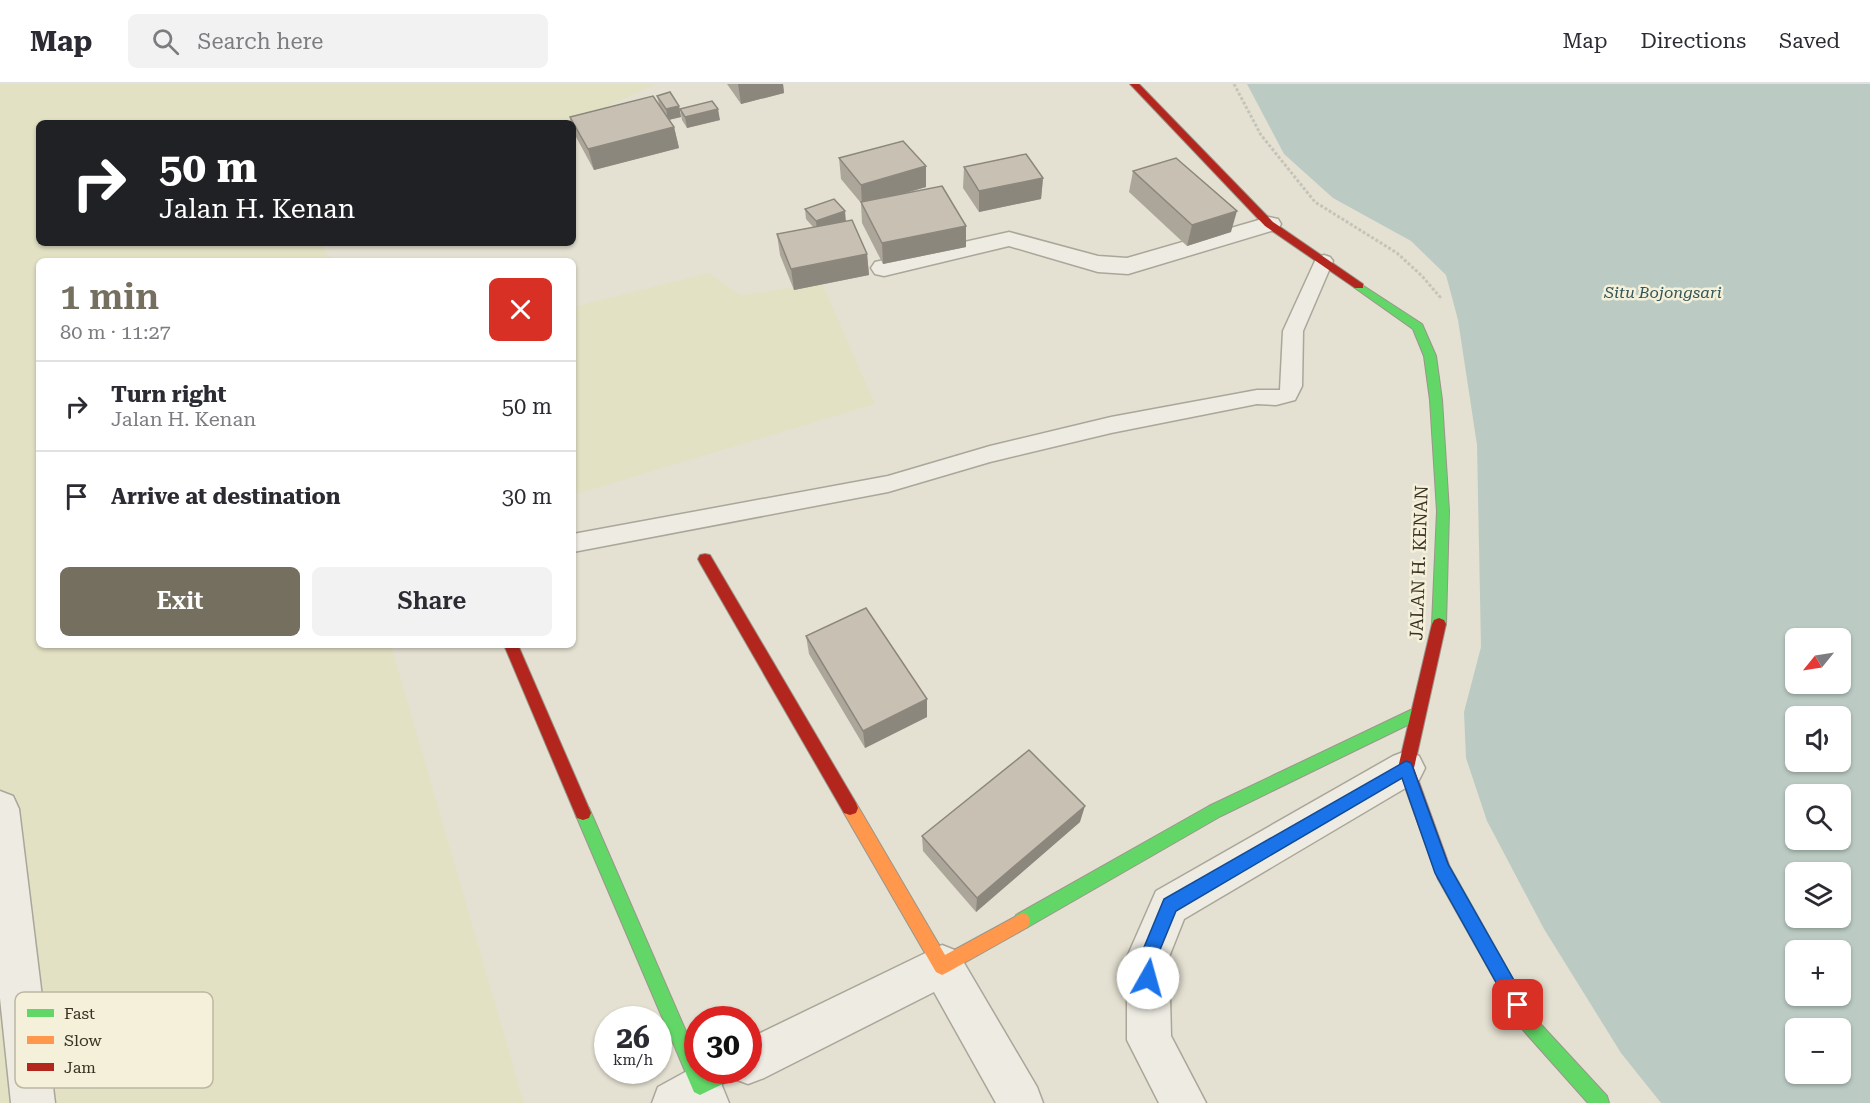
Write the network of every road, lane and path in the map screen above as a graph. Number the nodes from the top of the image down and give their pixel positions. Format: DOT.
graph roads {
  1 [pos="1134,84"];
  2 [pos="1234,84"];
  3 [pos="1269,224"];
  4 [pos="1324,261"];
  5 [pos="884,268"];
  6 [pos="1418,327"];
  7 [pos="576,542"];
  8 [pos="705,559"];
  9 [pos="512,648"];
  10 [pos="1419,712"];
  11 [pos="1406,768"];
  12 [pos="0,809"];
  13 [pos="942,966"];
  14 [pos="21,992"];
  15 [pos="762,1055"];
  16 [pos="31,1088"];
  17 [pos="703,1091"];
  18 [pos="33,1103"];
  19 [pos="1021,1103"];
  20 [pos="1184,1103"];
  21 [pos="1600,1103"];
  1 -- 3 [label="street"];
  2 -- 6 [label="path"];
  3 -- 4 [label="street"];
  3 -- 5 [label="street"];
  4 -- 6 [label="street"];
  4 -- 7 [label="lane"];
  6 -- 10 [label="street, JALAN H. KENAN"];
  8 -- 13 [label="street"];
  9 -- 17 [label="street"];
  10 -- 11 [label="street, JALAN H. KENAN"];
  10 -- 13 [label="street"];
  11 -- 20 [label="street"];
  11 -- 21 [label="street"];
  12 -- 14 [label="street"];
  13 -- 15 [label="street"];
  13 -- 19 [label="street"];
  16 -- 18 [label="street"];
}
